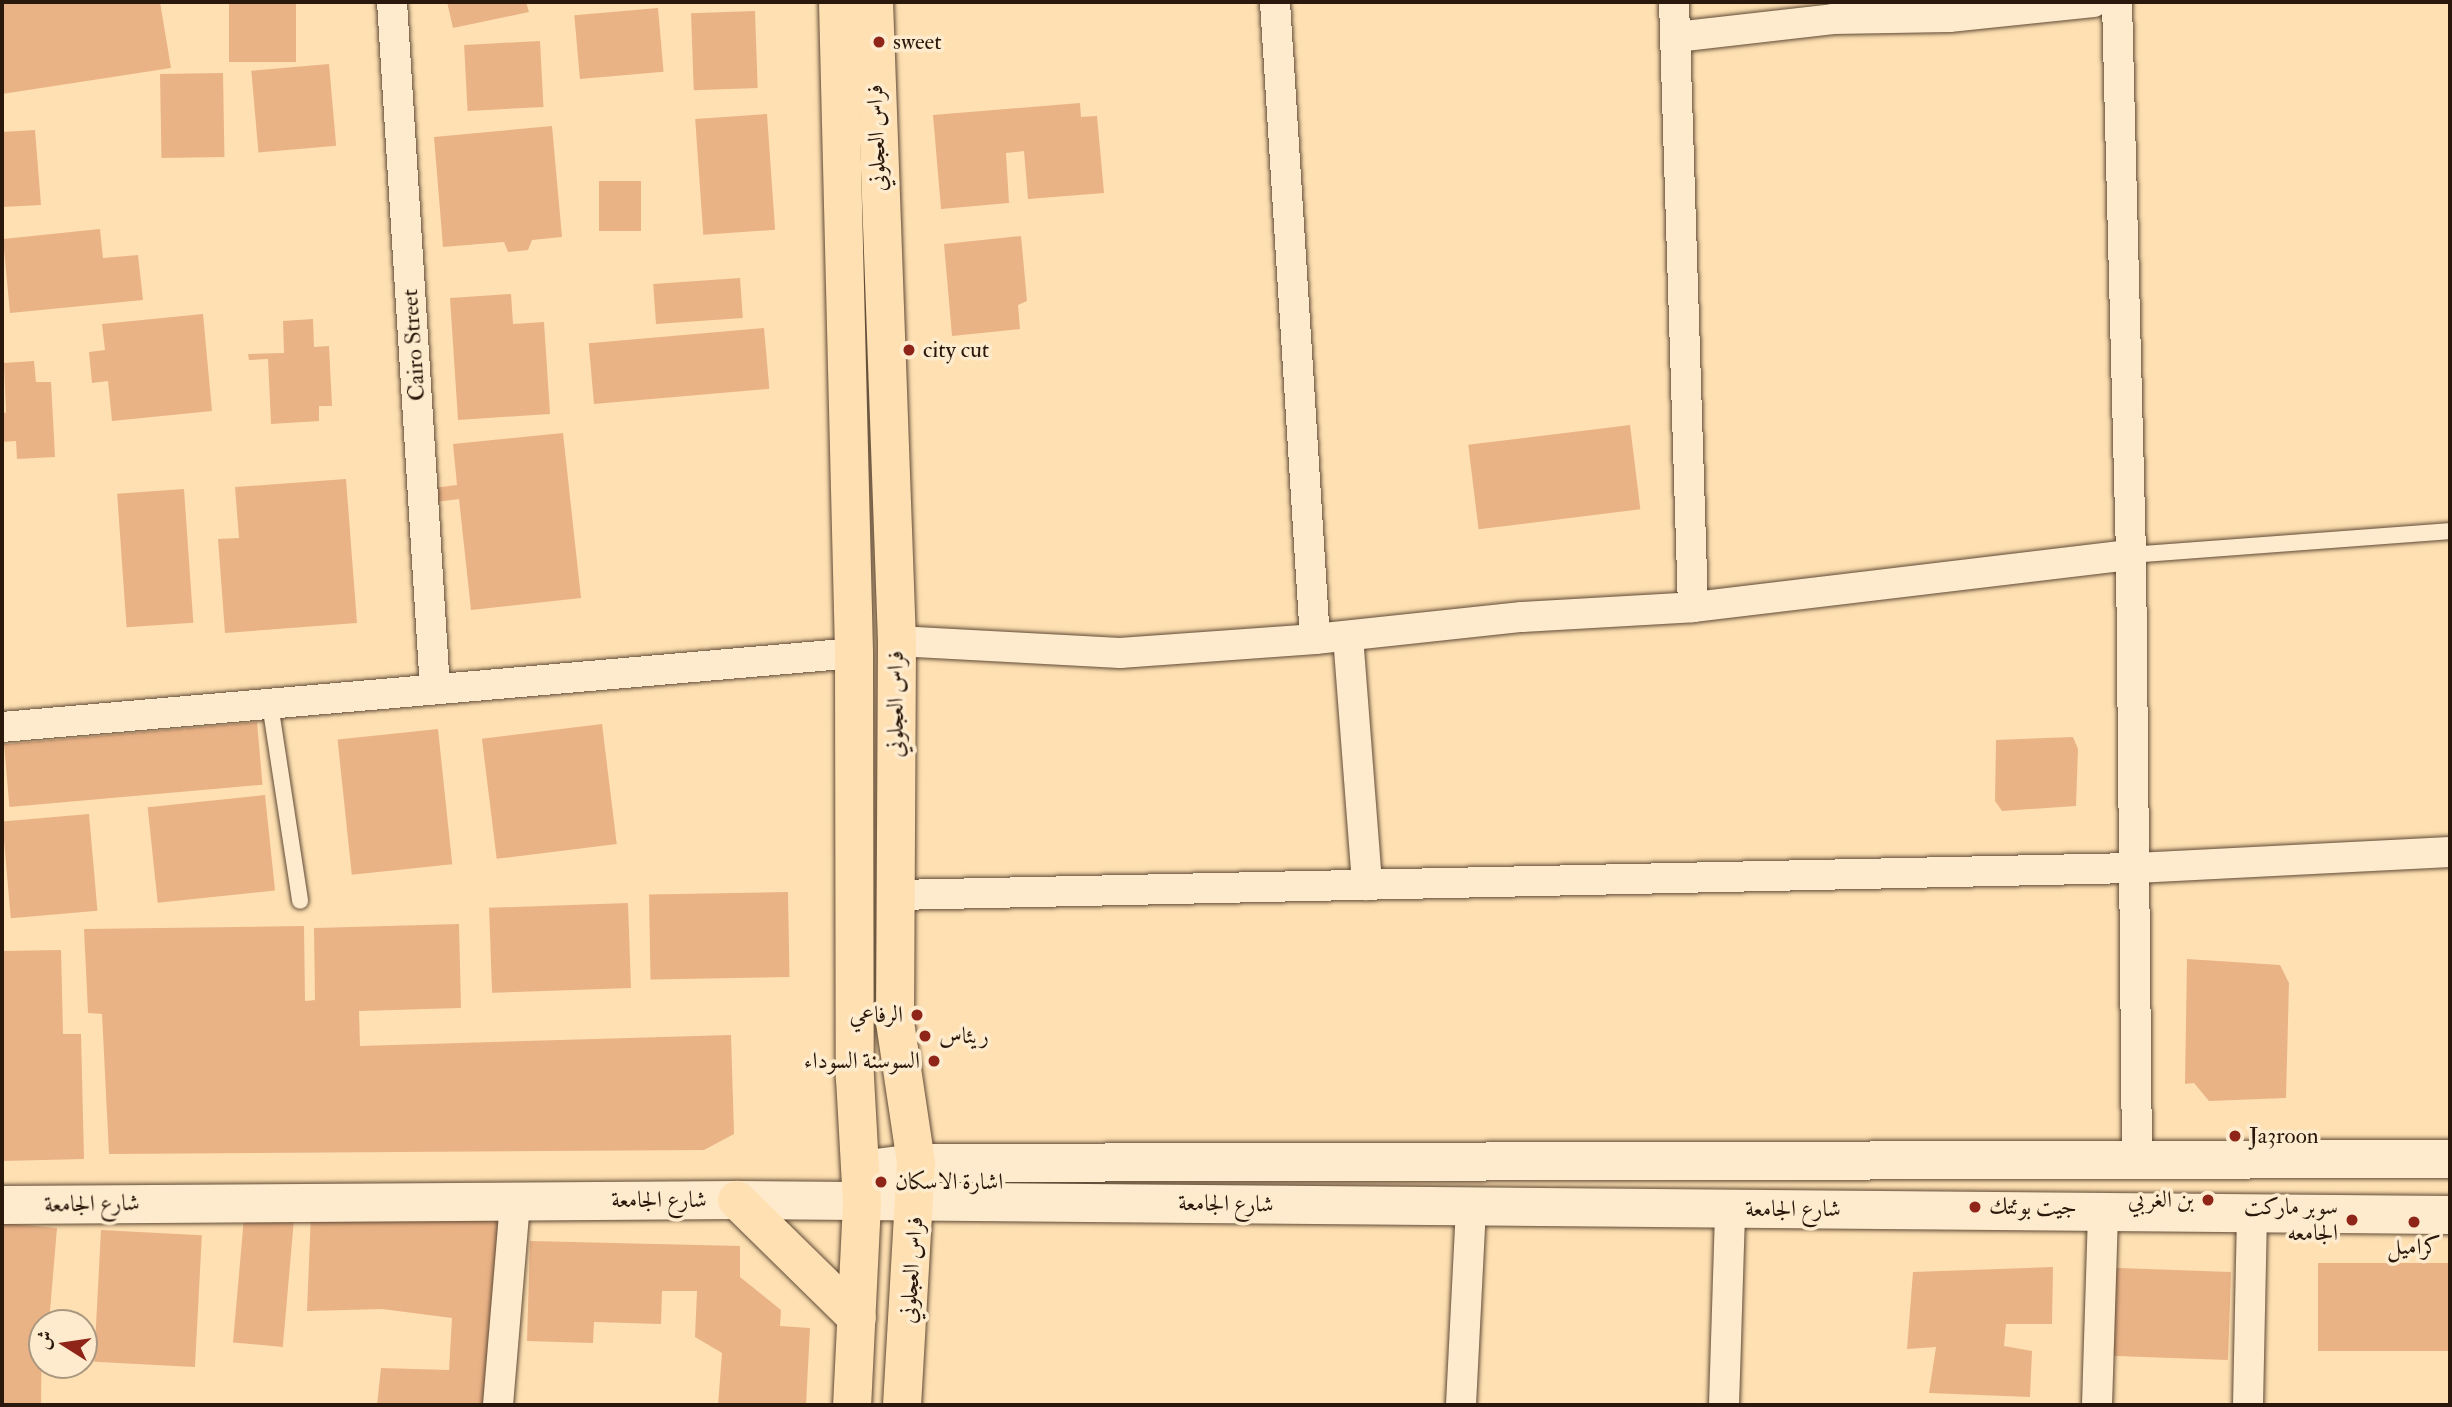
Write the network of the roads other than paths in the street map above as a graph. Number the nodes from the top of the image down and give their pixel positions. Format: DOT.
graph roads {
  1 [pos="392,2"];
  2 [pos="838,2"];
  3 [pos="874,2"];
  4 [pos="1275,2"];
  5 [pos="1674,2"];
  6 [pos="2093,2"];
  7 [pos="2117,2"];
  8 [pos="1676,37"];
  9 [pos="2450,531"];
  10 [pos="2131,555"];
  11 [pos="1693,607"];
  12 [pos="1348,636"];
  13 [pos="1315,639"];
  14 [pos="897,641"];
  15 [pos="854,653"];
  16 [pos="435,689"];
  17 [pos="270,704"];
  18 [pos="2,727"];
  19 [pos="2450,852"];
  20 [pos="2136,868"];
  21 [pos="1367,885"];
  22 [pos="895,895"];
  23 [pos="300,901"];
  24 [pos="2137,1158"];
  25 [pos="2450,1159"];
  26 [pos="916,1163"];
  27 [pos="861,1186"];
  28 [pos="737,1199"];
  29 [pos="515,1200"];
  30 [pos="916,1201"];
  31 [pos="2,1205"];
  32 [pos="1471,1207"];
  33 [pos="1730,1209"];
  34 [pos="2103,1211"];
  35 [pos="2252,1215"];
  36 [pos="2450,1215"];
  37 [pos="857,1318"];
  38 [pos="498,1405"];
  39 [pos="852,1405"];
  40 [pos="902,1405"];
  41 [pos="1461,1405"];
  42 [pos="1724,1405"];
  43 [pos="2097,1405"];
  44 [pos="2248,1405"];
  1 -- 16 [label="street, Cairo Street"];
  2 -- 15 [label="main road, فراس العجلوني"];
  3 -- 14 [label="main road, فراس العجلوني"];
  4 -- 13 [label="street"];
  5 -- 8 [label="street"];
  6 -- 8 [label="street"];
  7 -- 10 [label="street"];
  8 -- 11 [label="street"];
  9 -- 10 [label="lane"];
  10 -- 11 [label="street"];
  10 -- 20 [label="street"];
  11 -- 12 [label="street"];
  12 -- 13 [label="street"];
  12 -- 21 [label="street"];
  13 -- 14 [label="street"];
  14 -- 22 [label="main road, فراس العجلوني"];
  15 -- 16 [label="street"];
  15 -- 27 [label="main road, فراس العجلوني"];
  16 -- 17 [label="street"];
  17 -- 18 [label="street"];
  17 -- 23 [label="lane"];
  19 -- 20 [label="street"];
  20 -- 21 [label="street"];
  20 -- 24 [label="street"];
  21 -- 22 [label="street"];
  22 -- 26 [label="main road, فراس العجلوني"];
  24 -- 25 [label="main road, شارع الجامعة"];
  24 -- 26 [label="main road, شارع الجامعة"];
  26 -- 27 [label="main road, شارع الجامعة"];
  26 -- 30 [label="main road, فراس العجلوني"];
  27 -- 28 [label="main road, شارع الجامعة"];
  27 -- 30 [label="main road, شارع الجامعة"];
  27 -- 37 [label="main road, فراس العجلوني"];
  28 -- 29 [label="main road, شارع الجامعة"];
  28 -- 37 [label="main road"];
  29 -- 31 [label="main road, شارع الجامعة"];
  29 -- 38 [label="street"];
  30 -- 32 [label="main road, شارع الجامعة"];
  30 -- 40 [label="main road, فراس العجلوني"];
  32 -- 33 [label="main road, شارع الجامعة"];
  32 -- 41 [label="street"];
  33 -- 34 [label="main road, شارع الجامعة"];
  33 -- 42 [label="street"];
  34 -- 35 [label="main road, شارع الجامعة"];
  34 -- 43 [label="street"];
  35 -- 36 [label="main road, شارع الجامعة"];
  35 -- 44 [label="street"];
  37 -- 39 [label="main road, فراس العجلوني"];
}
